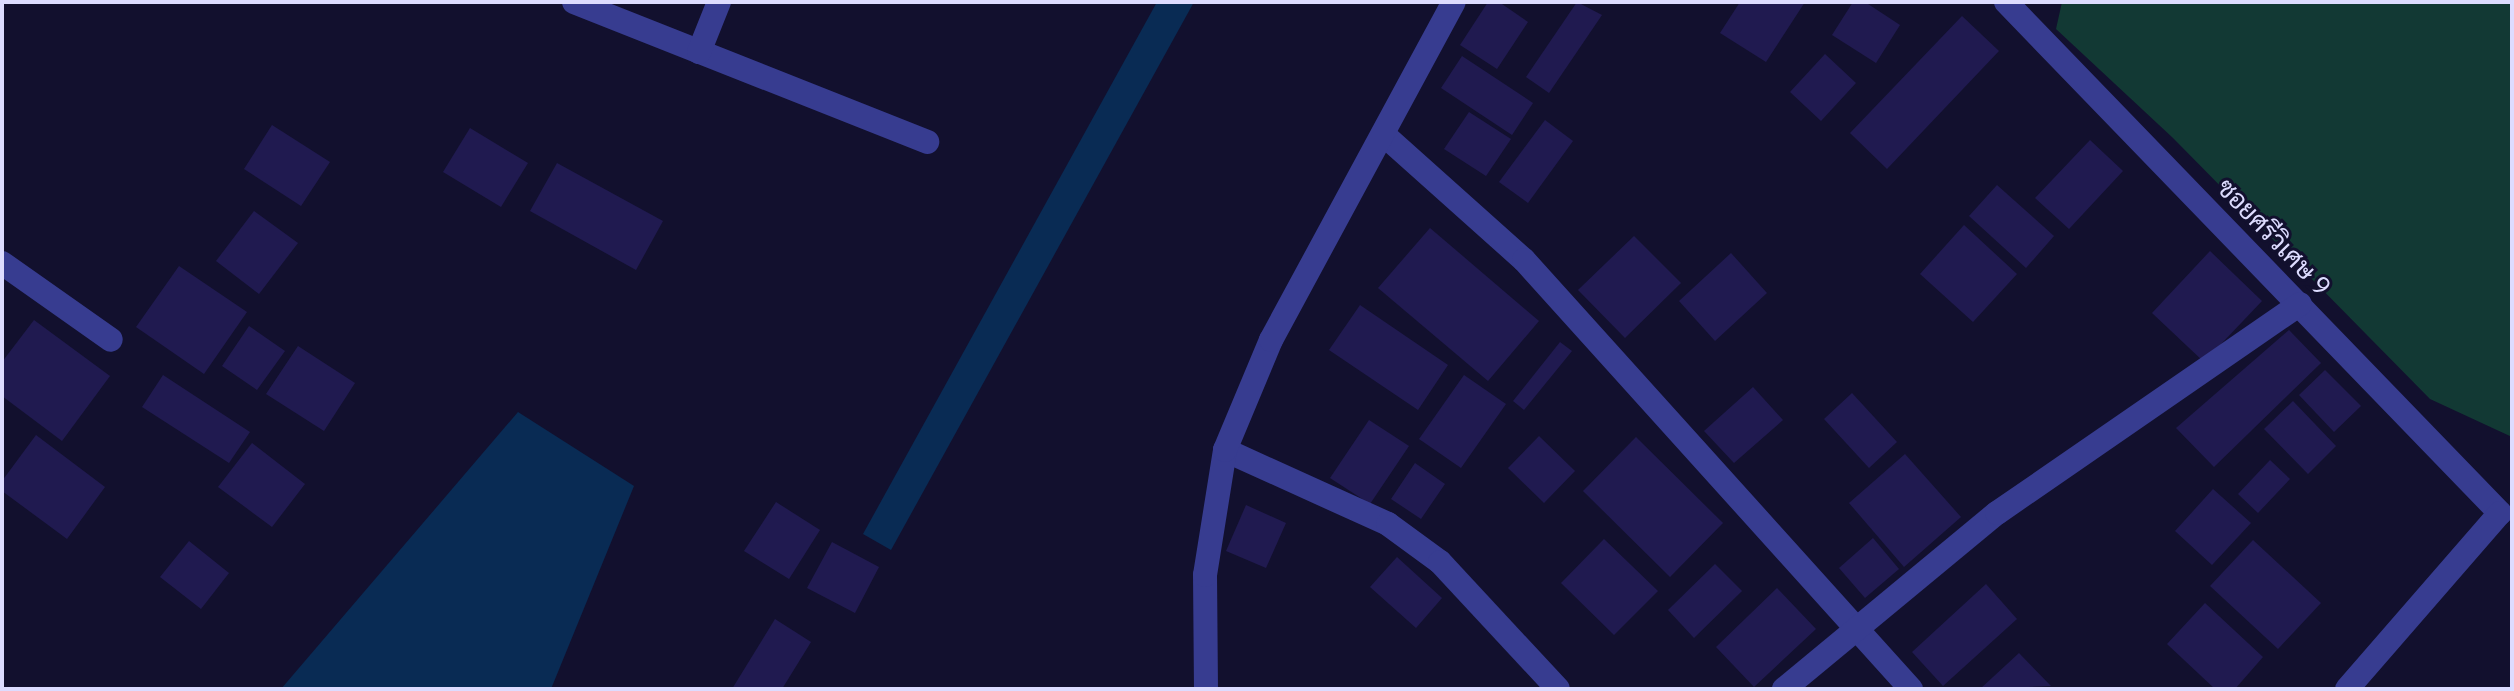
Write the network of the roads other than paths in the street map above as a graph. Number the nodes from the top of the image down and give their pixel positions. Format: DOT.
graph roads {
  1 [pos="574,2"];
  2 [pos="719,2"];
  3 [pos="1454,2"];
  4 [pos="2006,2"];
  5 [pos="699,52"];
  6 [pos="1383,134"];
  7 [pos="927,142"];
  8 [pos="2,263"];
  9 [pos="2300,304"];
  10 [pos="111,340"];
  11 [pos="1225,450"];
  12 [pos="1853,630"];
  13 [pos="1206,689"];
  14 [pos="1558,689"];
  15 [pos="1784,689"];
  16 [pos="1911,689"];
  17 [pos="2347,689"];
  1 -- 5 [label="street"];
  2 -- 5 [label="street"];
  3 -- 6 [label="street"];
  4 -- 9 [label="street, ซอยศรีวิเศษ 9"];
  5 -- 7 [label="street"];
  6 -- 11 [label="street"];
  6 -- 12 [label="street"];
  8 -- 10 [label="street"];
  9 -- 12 [label="street"];
  9 -- 17 [label="street, ซอยศรีวิเศษ 9"];
  11 -- 13 [label="street"];
  11 -- 14 [label="street"];
  12 -- 15 [label="street"];
  12 -- 16 [label="street"];
}
